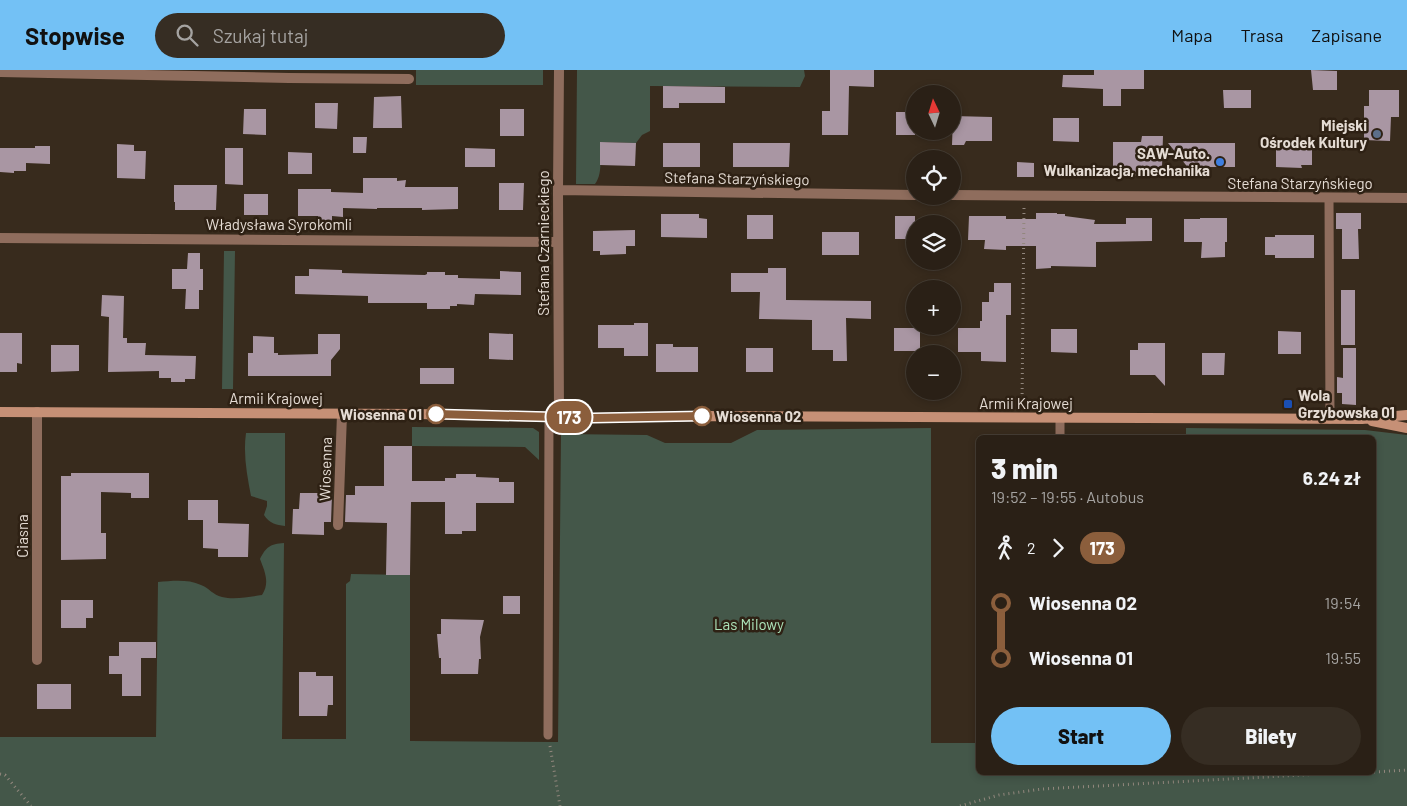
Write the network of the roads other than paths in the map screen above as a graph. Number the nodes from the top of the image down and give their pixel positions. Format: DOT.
graph roads {
  1 [pos="559,70"];
  2 [pos="0,72"];
  3 [pos="289,74"];
  4 [pos="409,78"];
  5 [pos="558,190"];
  6 [pos="906,195"];
  7 [pos="961,195"];
  8 [pos="1329,198"];
  9 [pos="1407,198"];
  10 [pos="0,238"];
  11 [pos="558,242"];
  12 [pos="0,412"];
  13 [pos="37,412"];
  14 [pos="342,414"];
  15 [pos="554,416"];
  16 [pos="1407,416"];
  17 [pos="1060,418"];
  18 [pos="1330,419"];
  19 [pos="1362,419"];
  20 [pos="1407,428"];
  21 [pos="1060,435"];
  22 [pos="338,525"];
  23 [pos="37,660"];
  24 [pos="548,735"];
  1 -- 5 [label="street, Stefana Czarnieckiego"];
  2 -- 3 [label="street"];
  3 -- 4 [label="street"];
  5 -- 6 [label="street, Stefana Starzyńskiego"];
  5 -- 11 [label="street, Stefana Czarnieckiego"];
  7 -- 8 [label="street, Stefana Starzyńskiego"];
  8 -- 9 [label="street, Stefana Starzyńskiego"];
  8 -- 18 [label="lane"];
  10 -- 11 [label="street, Władysława Syrokomli"];
  11 -- 15 [label="street, Stefana Czarnieckiego"];
  12 -- 13 [label="street, Armii Krajowej"];
  13 -- 14 [label="street, Armii Krajowej"];
  13 -- 23 [label="street, Ciasna"];
  14 -- 15 [label="street, Armii Krajowej"];
  14 -- 22 [label="street, Wiosenna"];
  15 -- 17 [label="street, Armii Krajowej"];
  15 -- 24 [label="lane"];
  16 -- 19 [label="street, Armii Krajowej"];
  17 -- 18 [label="street, Armii Krajowej"];
  17 -- 21 [label="lane"];
  18 -- 19 [label="street, Armii Krajowej"];
  19 -- 20 [label="street, Armii Krajowej"];
}
